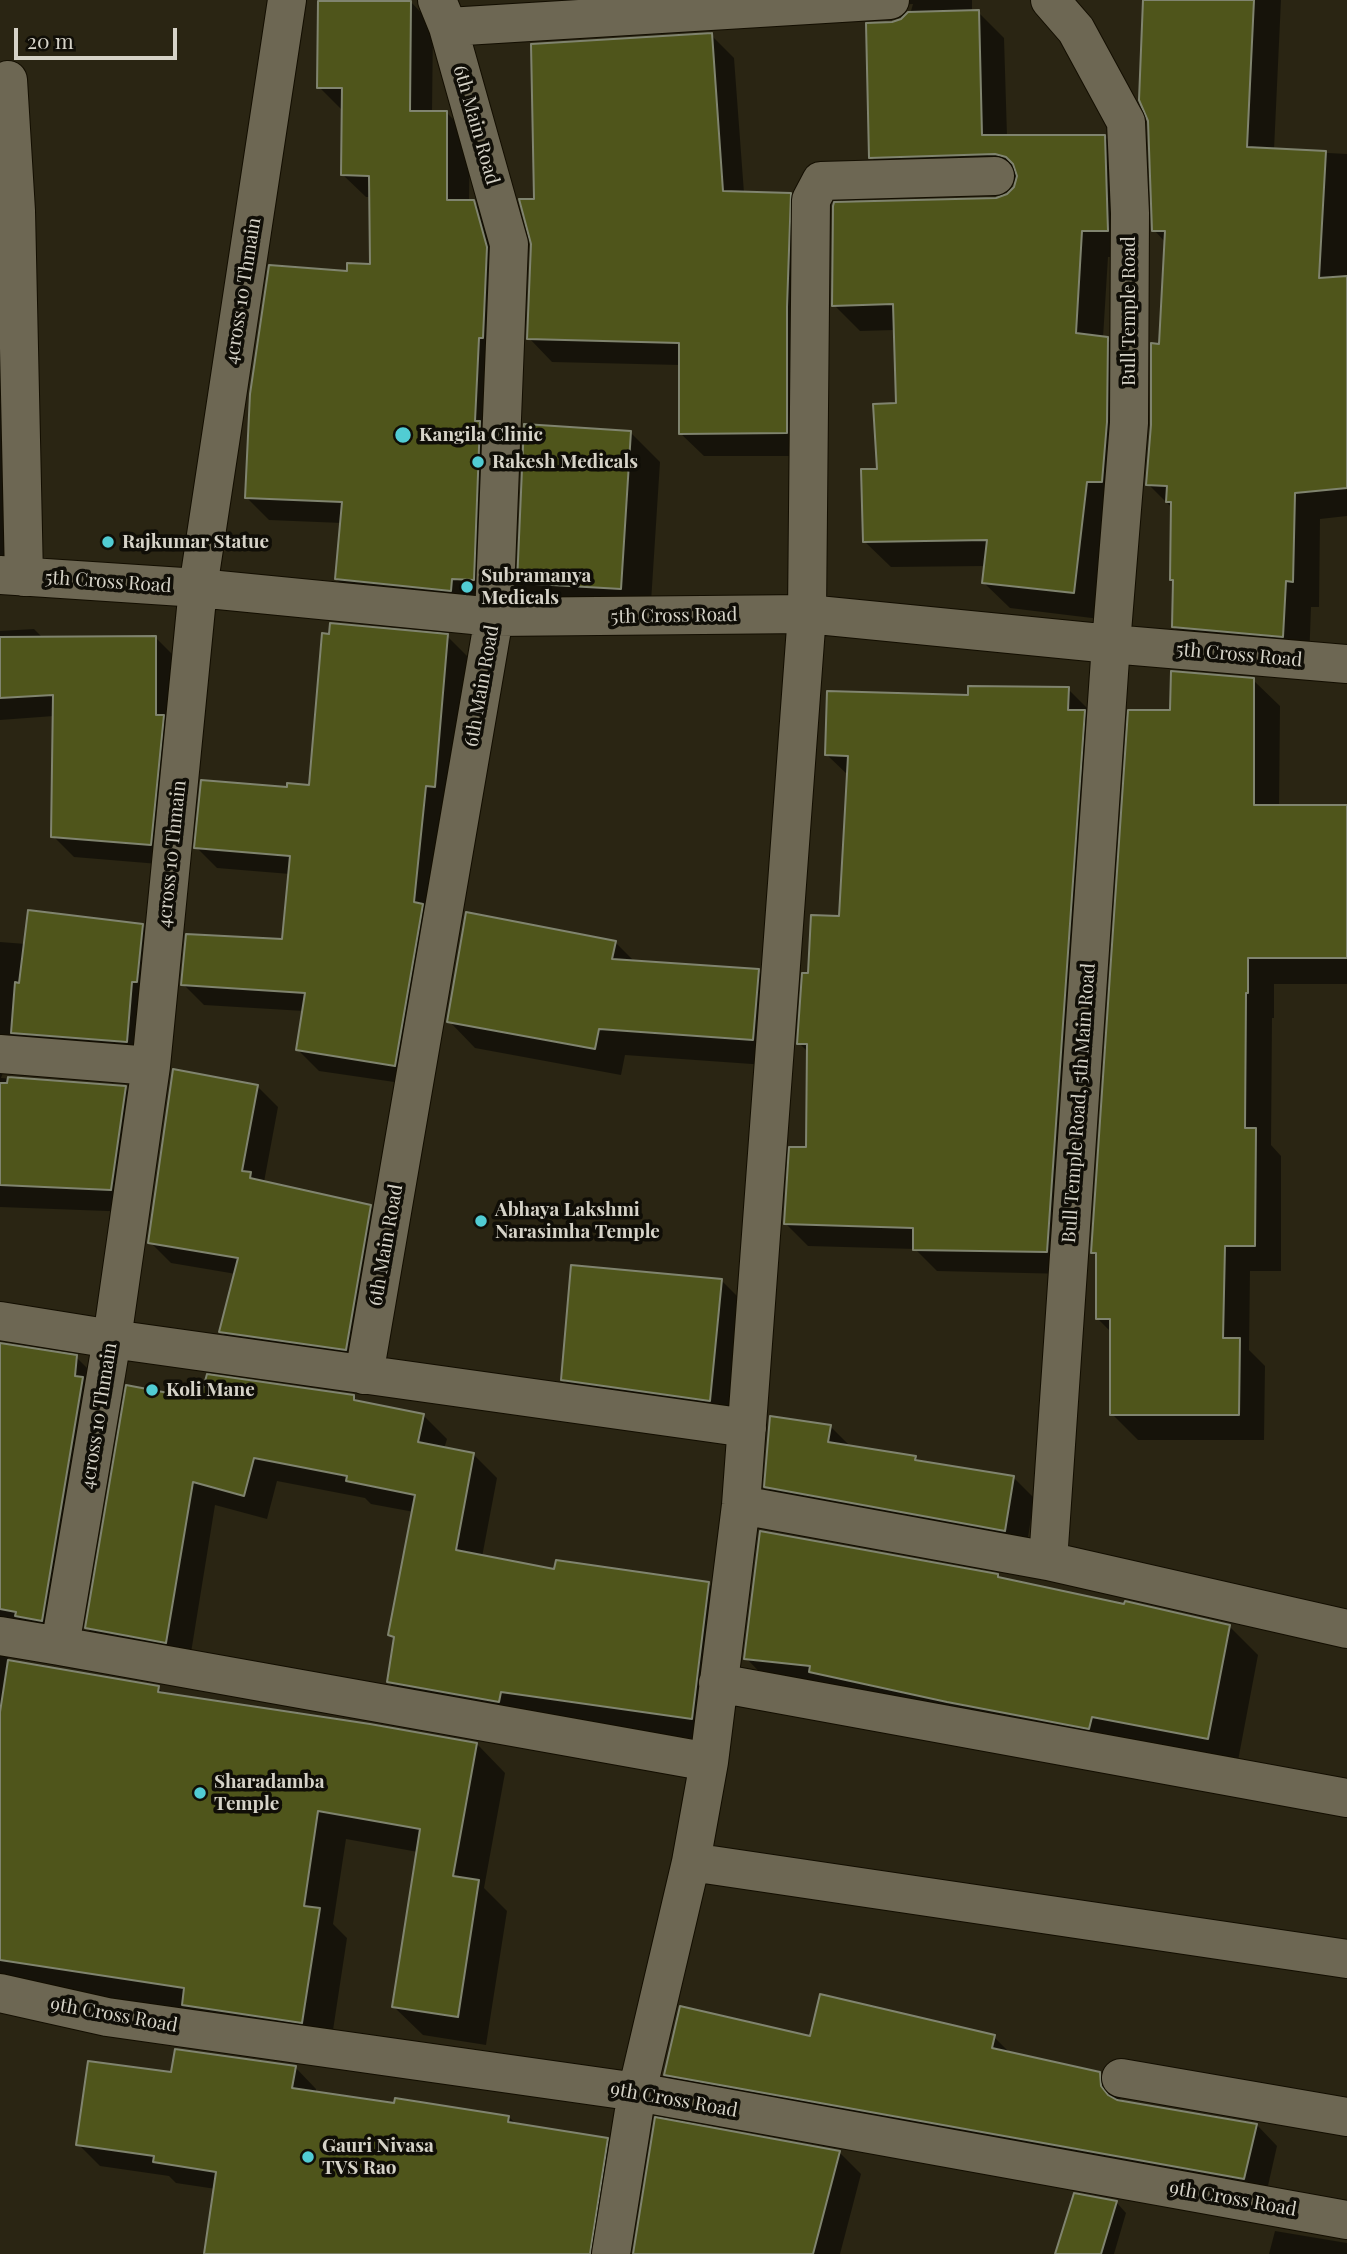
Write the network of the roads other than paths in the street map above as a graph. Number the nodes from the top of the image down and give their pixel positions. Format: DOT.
graph roads {
  1 [pos="287,0"];
  2 [pos="890,0"];
  3 [pos="1050,0"];
  4 [pos="443,14"];
  5 [pos="8,80"];
  6 [pos="995,176"];
  7 [pos="12,576"];
  8 [pos="198,588"];
  9 [pos="807,614"];
  10 [pos="494,617"];
  11 [pos="1111,645"];
  12 [pos="1347,664"];
  13 [pos="0,1054"];
  14 [pos="151,1066"];
  15 [pos="0,1321"];
  16 [pos="112,1339"];
  17 [pos="364,1375"];
  18 [pos="747,1429"];
  19 [pos="741,1505"];
  20 [pos="1048,1561"];
  21 [pos="1347,1629"];
  22 [pos="0,1636"];
  23 [pos="60,1646"];
  24 [pos="718,1683"];
  25 [pos="709,1762"];
  26 [pos="1347,1798"];
  27 [pos="691,1862"];
  28 [pos="1347,1959"];
  29 [pos="0,1993"];
  30 [pos="1121,2078"];
  31 [pos="637,2092"];
  32 [pos="1347,2117"];
  33 [pos="1347,2220"];
  34 [pos="611,2254"];
  1 -- 8 [label="street, 4cross 10 Thmain"];
  2 -- 4 [label="street"];
  3 -- 11 [label="street, Bull Temple Road"];
  4 -- 10 [label="street, 6th Main Road"];
  5 -- 7 [label="street"];
  6 -- 9 [label="street"];
  7 -- 8 [label="street, 5th Cross Road"];
  8 -- 10 [label="street, 5th Cross Road"];
  8 -- 14 [label="street, 4cross 10 Thmain"];
  9 -- 10 [label="street, 5th Cross Road"];
  9 -- 11 [label="street, 5th Cross Road"];
  9 -- 18 [label="street"];
  10 -- 17 [label="street, 6th Main Road"];
  11 -- 12 [label="street, 5th Cross Road"];
  11 -- 20 [label="street, Bull Temple Road, 5th Main Road"];
  13 -- 14 [label="street"];
  14 -- 16 [label="street, 4cross 10 Thmain"];
  15 -- 16 [label="street"];
  16 -- 17 [label="street"];
  16 -- 23 [label="street, 4cross 10 Thmain"];
  17 -- 18 [label="street"];
  18 -- 19 [label="street"];
  19 -- 20 [label="street"];
  19 -- 24 [label="street"];
  20 -- 21 [label="street"];
  22 -- 23 [label="street"];
  23 -- 25 [label="street"];
  24 -- 25 [label="street"];
  24 -- 26 [label="street"];
  25 -- 27 [label="street"];
  27 -- 28 [label="street"];
  27 -- 31 [label="street"];
  29 -- 31 [label="street, 9th Cross Road"];
  30 -- 32 [label="street"];
  31 -- 33 [label="street, 9th Cross Road"];
  31 -- 34 [label="street"];
}
